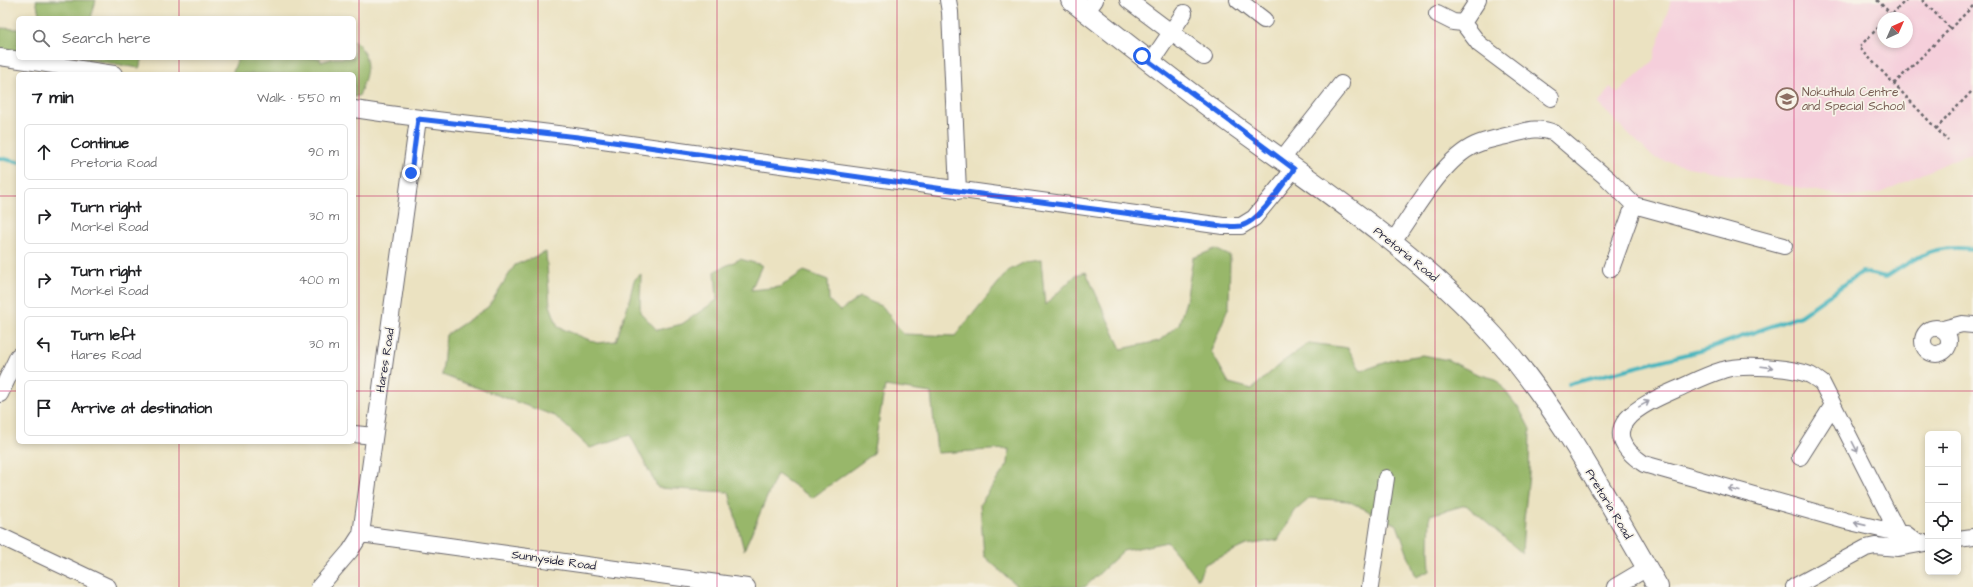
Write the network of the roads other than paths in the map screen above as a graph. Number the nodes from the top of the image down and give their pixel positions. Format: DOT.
graph roads {
  1 [pos="948,0"];
  2 [pos="1128,0"];
  3 [pos="1238,0"];
  4 [pos="1478,0"];
  5 [pos="1084,4"];
  6 [pos="1184,13"];
  7 [pos="1437,14"];
  8 [pos="1264,20"];
  9 [pos="1463,23"];
  10 [pos="1171,33"];
  11 [pos="0,57"];
  12 [pos="1204,57"];
  13 [pos="16,59"];
  14 [pos="20,60"];
  15 [pos="1151,62"];
  16 [pos="101,72"];
  17 [pos="1340,84"];
  18 [pos="1551,98"];
  19 [pos="356,109"];
  20 [pos="418,119"];
  21 [pos="1288,164"];
  22 [pos="958,191"];
  23 [pos="1634,205"];
  24 [pos="1393,241"];
  25 [pos="1784,246"];
  26 [pos="1611,269"];
  27 [pos="1973,325"];
  28 [pos="1943,329"];
  29 [pos="16,360"];
  30 [pos="0,394"];
  31 [pos="1833,405"];
  32 [pos="356,434"];
  33 [pos="374,436"];
  34 [pos="1800,456"];
  35 [pos="1386,478"];
  36 [pos="1898,533"];
  37 [pos="361,534"];
  38 [pos="0,536"];
  39 [pos="1973,537"];
  40 [pos="1961,539"];
  41 [pos="1923,543"];
  42 [pos="1647,568"];
  43 [pos="102,586"];
  44 [pos="319,587"];
  45 [pos="747,587"];
  46 [pos="1370,587"];
  47 [pos="1616,587"];
  48 [pos="1658,587"];
  49 [pos="1794,587"];
  1 -- 22 [label="street"];
  2 -- 10 [label="street"];
  3 -- 8 [label="street"];
  4 -- 9 [label="street"];
  5 -- 15 [label="main road, Pretoria Road"];
  6 -- 10 [label="street"];
  7 -- 9 [label="street"];
  9 -- 18 [label="street"];
  10 -- 12 [label="street"];
  10 -- 15 [label="street"];
  11 -- 13 [label="street"];
  14 -- 16 [label="street"];
  15 -- 21 [label="main road, Pretoria Road"];
  17 -- 21 [label="street"];
  19 -- 20 [label="street"];
  20 -- 22 [label="street"];
  20 -- 33 [label="street, Hares Road"];
  21 -- 22 [label="street"];
  21 -- 24 [label="main road, Pretoria Road"];
  23 -- 24 [label="street"];
  23 -- 25 [label="street"];
  23 -- 26 [label="street"];
  24 -- 42 [label="main road, Pretoria Road"];
  27 -- 28 [label="street"];
  29 -- 30 [label="street"];
  31 -- 34 [label="street"];
  31 -- 36 [label="street, one-way"];
  36 -- 31 [label="street, one-way"];
  32 -- 33 [label="street"];
  33 -- 37 [label="street, Hares Road"];
  35 -- 46 [label="street"];
  36 -- 41 [label="street"];
  37 -- 44 [label="street, Hares Road"];
  37 -- 45 [label="street, Sunnyside Road"];
  38 -- 43 [label="street"];
  39 -- 40 [label="street"];
  41 -- 49 [label="street"];
  42 -- 47 [label="street"];
  42 -- 48 [label="main road, Pretoria Road"];
}
